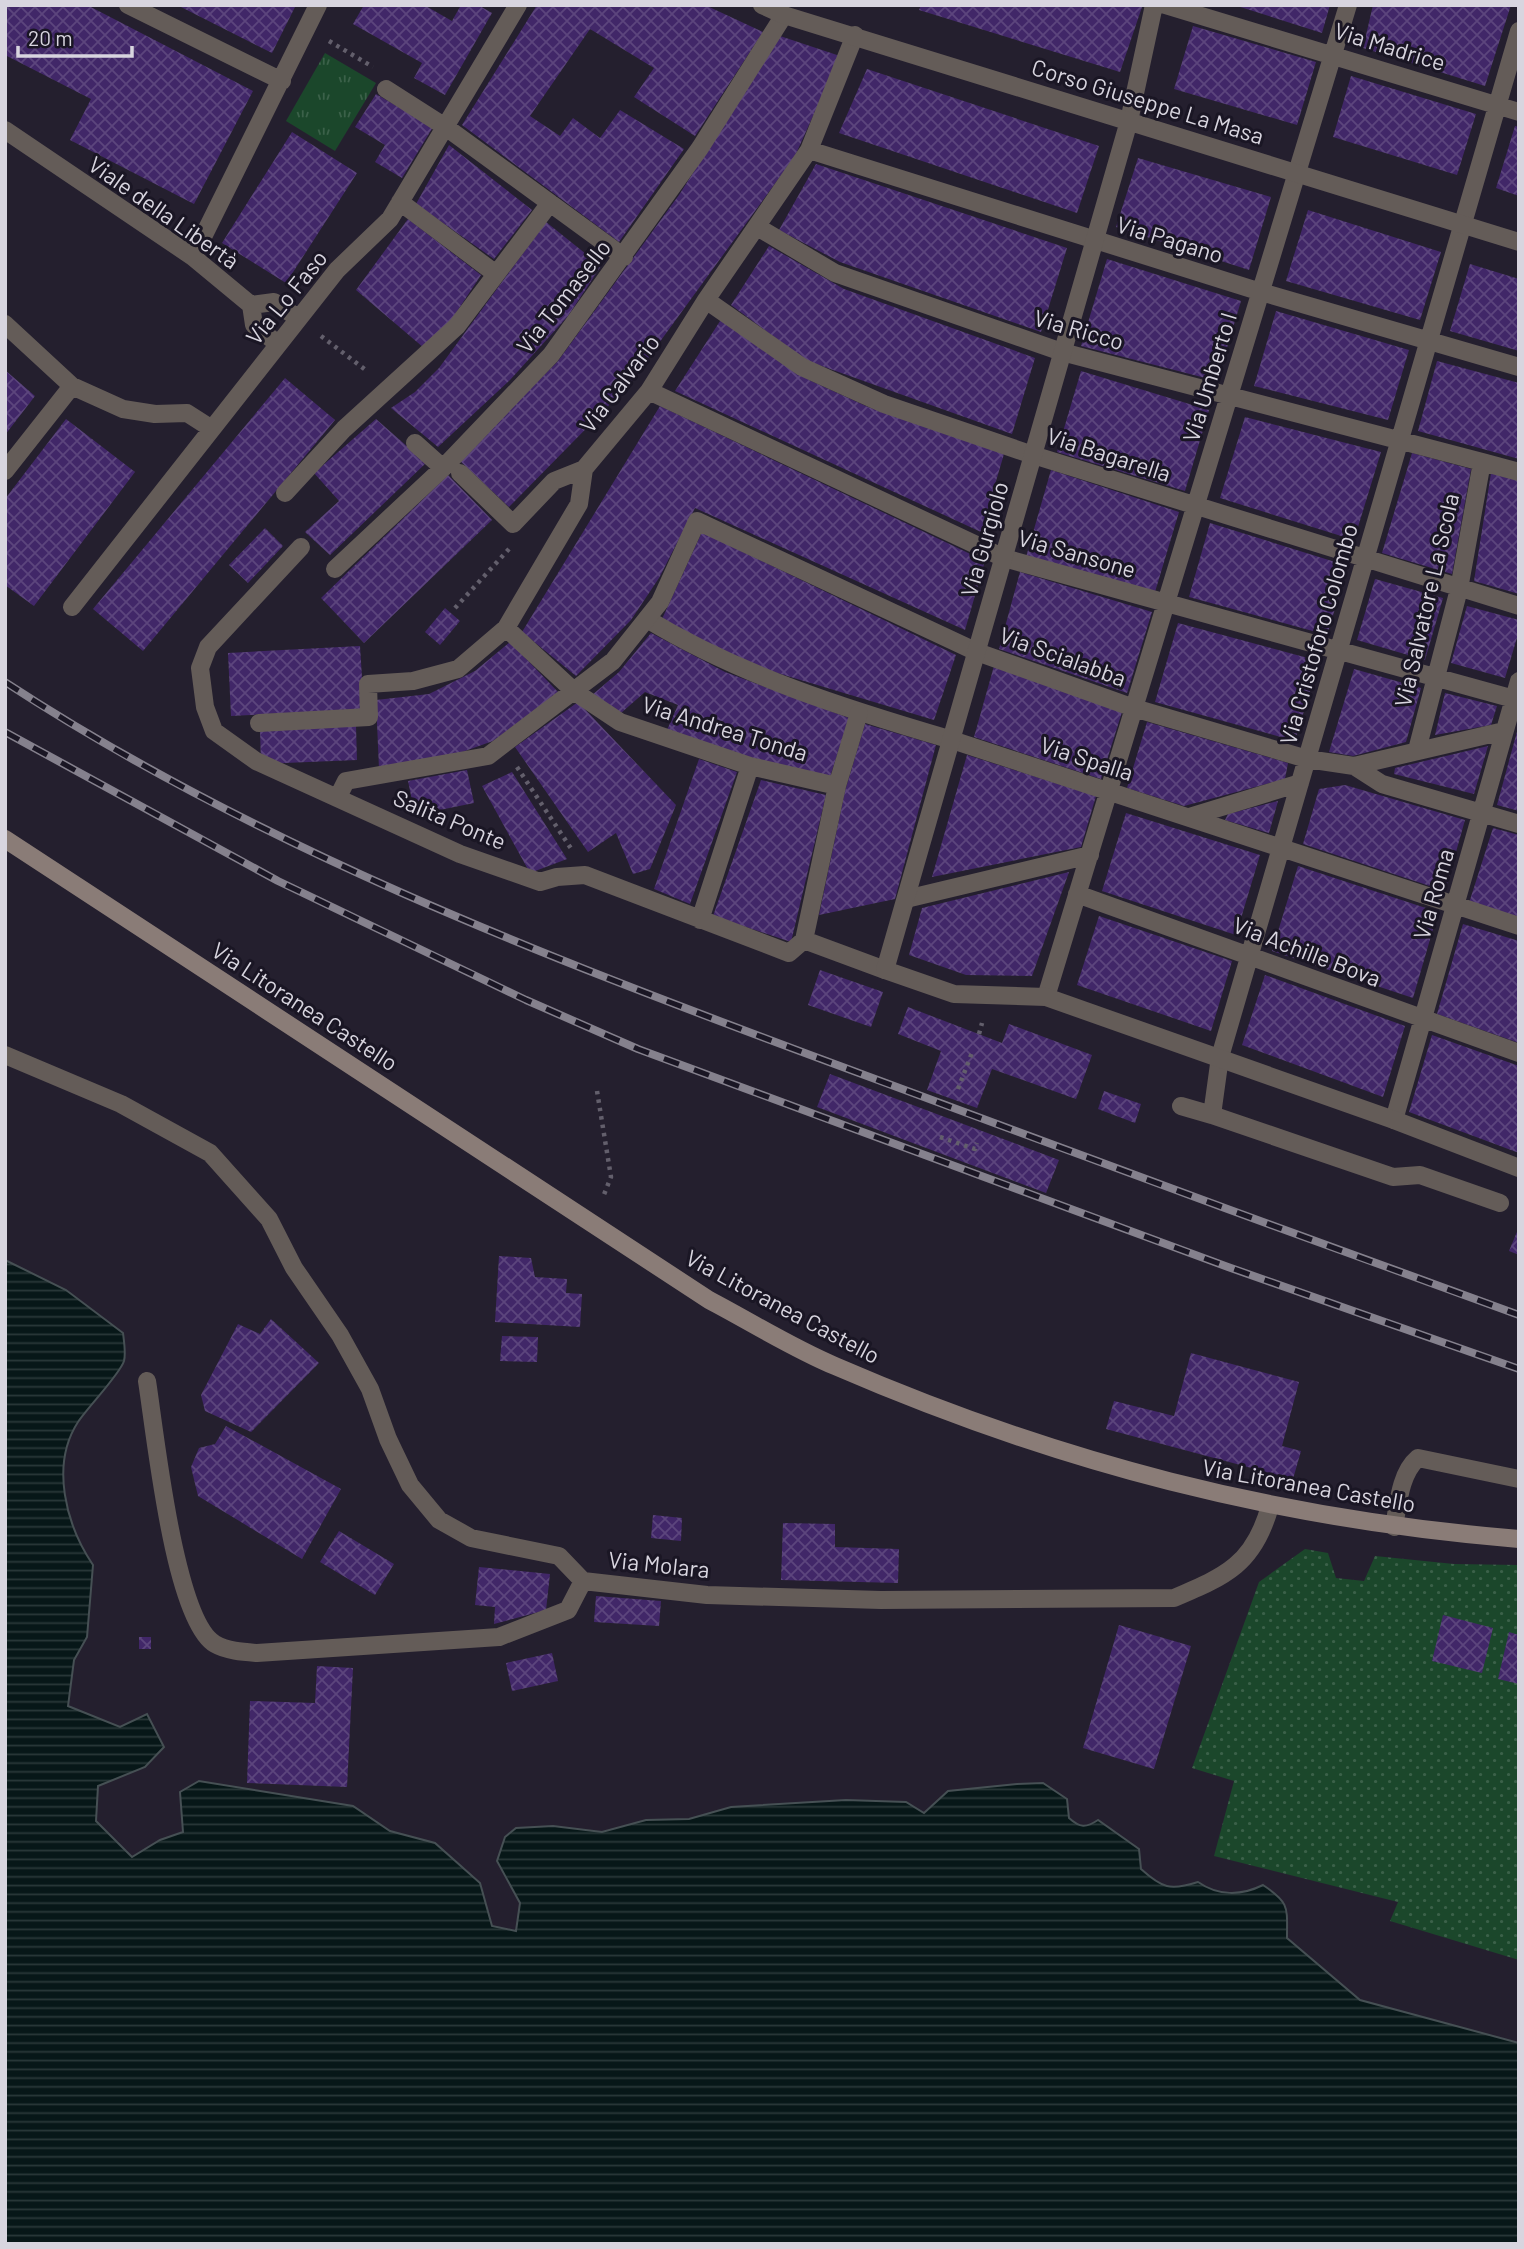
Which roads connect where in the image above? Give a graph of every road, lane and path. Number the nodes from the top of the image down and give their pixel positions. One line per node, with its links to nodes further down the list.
1 (128, 5): 13 (street)
2 (318, 5): 9 (street)
3 (762, 5): 8 (street, Corso Giuseppe La Masa)
4 (1154, 5): 17 (street, Via Gurgiolo)
5 (1165, 5): 12 (street, Via Madrice)
6 (1348, 5): 12 (street, Via Umberto I)
7 (514, 7): 18 (street, Via Lo Faso)
8 (784, 15): 11 (street, Corso Giuseppe La Masa); 29 (street, Via Tomasello)
9 (307, 28): 13 (street); 14 (path)
10 (1519, 31): 15 (street, Via Cristoforo Colombo)
11 (855, 35): 17 (street, Corso Giuseppe La Masa); 20 (street, Via Calvario)
12 (1335, 54): 15 (street, Via Madrice); 21 (street, Via Umberto I)
13 (282, 81): 28 (street)
14 (386, 89): 18 (street)
15 (1497, 105): 16 (street, Via Madrice); 24 (street, Via Cristoforo Colombo)
16 (1519, 112)
17 (1129, 121): 21 (street, Corso Giuseppe La Masa); 26 (street, Via Gurgiolo)
18 (447, 128): 22 (street, Via Lo Faso); 23 (street)
19 (5, 130): 28 (street, Viale della Libertà)
20 (809, 150): 25 (street, Via Calvario); 26 (street, Via Pagano)
21 (1297, 173): 24 (street, Corso Giuseppe La Masa); 31 (street, Via Umberto I)
22 (400, 202): 30 (street); 34 (street, Via Lo Faso)
23 (550, 203): 29 (street); 30 (street)
24 (1462, 224): 27 (street, Corso Giuseppe La Masa); 36 (street, Via Cristoforo Colombo)
25 (759, 228): 32 (street, Via Calvario); 38 (street, Via Ricco)
26 (1095, 241): 31 (street, Via Pagano); 38 (street, Via Gurgiolo)
27 (1519, 242)
28 (193, 257): 33 (street, Viale della Libertà)
29 (624, 257): 49 (street, Via Tomasello)
30 (496, 274): 52 (street)
31 (1261, 292): 36 (street, Via Pagano); 42 (street, Via Umberto I)
32 (706, 300): 41 (street, Via Calvario); 46 (street, Via Bagarella)
33 (251, 306): 34 (street); 37 (street)
34 (298, 318): 37 (street, Via Lo Faso)
35 (5, 324): 40 (street)
36 (1428, 340): 39 (street, Via Pagano); 44 (street, Via Cristoforo Colombo)
37 (278, 344): 43 (street, Via Lo Faso)
38 (1062, 352): 42 (street, Via Ricco); 46 (street, Via Gurgiolo)
39 (1519, 367)
40 (72, 386): 43 (street); 50 (street)
41 (649, 391): 48 (street, Via Calvario); 55 (street, Via Sansone)
42 (1229, 396): 44 (street, Via Ricco); 53 (street, Via Umberto I)
43 (212, 429): 61 (street, Via Lo Faso)
44 (1399, 440): 47 (street); 56 (street, Via Cristoforo Colombo)
45 (415, 443): 49 (street)
46 (1033, 455): 53 (street, Via Bagarella); 55 (street, Via Gurgiolo)
47 (1482, 462): 51 (street); 58 (street, Via Salvatore La Scola)
48 (584, 469): 49 (street); 63 (street, Via Calvario)
49 (452, 470): 57 (street, Via Tomasello)
50 (5, 471)
51 (1519, 472)
52 (285, 493)
53 (1196, 507): 56 (street, Via Bagarella); 59 (street, Via Umberto I)
54 (301, 547): 81 (street, Salita Ponte)
55 (1003, 558): 59 (street, Via Sansone); 65 (street, Via Gurgiolo)
56 (1364, 560): 58 (street, Via Bagarella); 64 (street, Via Cristoforo Colombo)
57 (335, 569)
58 (1459, 589): 60 (street, Via Bagarella); 66 (street, Via Salvatore La Scola)
59 (1166, 605): 64 (street, Via Sansone); 68 (street, Via Umberto I)
60 (1519, 606)
61 (72, 607)
62 (647, 619): 65 (street, Via Scialabba); 67 (street); 70 (street, Via Spalla)
63 (506, 628): 67 (street, Via Andrea Tonda); 71 (street, Via Calvario)
64 (1338, 651): 66 (street, Via Sansone); 75 (street, Via Cristoforo Colombo)
65 (976, 652): 68 (street, Via Scialabba); 72 (street, Via Gurgiolo)
66 (1436, 677): 69 (street, Via Sansone); 74 (street, Via Salvatore La Scola)
67 (575, 692): 73 (street); 76 (street, Via Andrea Tonda)
68 (1134, 708): 75 (street, Via Scialabba); 80 (street, Via Umberto I)
69 (1513, 709): 74 (street); 82 (street, Via Roma)
70 (859, 713): 72 (street, Via Spalla); 79 (street)
71 (259, 723)
72 (951, 740): 80 (street, Via Spalla); 90 (street, Via Gurgiolo)
73 (503, 745): 81 (street); 88 (path)
74 (1417, 750): 77 (street)
75 (1307, 760): 77 (street, Via Scialabba); 78 (street, Via Cristoforo Colombo)
76 (750, 766): 79 (street, Via Andrea Tonda); 92 (street)
77 (1354, 766): 82 (street)
78 (1300, 783): 83 (street); 86 (street, Via Cristoforo Colombo)
79 (837, 786): 94 (street)
80 (1109, 791): 83 (street, Via Spalla); 87 (street, Via Umberto I)
81 (338, 797): 88 (street, Salita Ponte)
82 (1481, 814): 84 (street); 91 (street, Via Roma)
83 (1189, 817): 86 (street, Via Spalla)
84 (1519, 824)
85 (5, 839): 112 (main road, Via Litoranea Castello)
86 (1281, 848): 91 (street, Via Spalla); 95 (street, Via Cristoforo Colombo)
87 (1090, 855): 89 (street, Via Umberto I); 90 (street)
88 (585, 876): 92 (street, Salita Ponte)
89 (1077, 894): 95 (street, Via Achille Bova); 97 (street, Via Umberto I)
90 (906, 899): 96 (street, Via Gurgiolo)
91 (1455, 905): 93 (street, Via Spalla); 98 (street, Via Roma)
92 (700, 920): 94 (street, Salita Ponte)
93 (1519, 926)
94 (804, 940): 96 (street)
95 (1250, 955): 98 (street, Via Achille Bova); 102 (street, Via Cristoforo Colombo)
96 (885, 970): 97 (street)
97 (1046, 997): 102 (street)
98 (1422, 1020): 100 (street, Via Achille Bova); 107 (street, Via Roma)
99 (973, 1050): 103 (path)
100 (1519, 1053)
101 (5, 1055): 118 (street)
102 (1220, 1057): 106 (street, Via Cristoforo Colombo); 107 (street)
103 (958, 1089)
104 (597, 1091): 112 (path)
105 (1181, 1106): 106 (street)
106 (1212, 1115): 111 (street)
107 (1394, 1120): 110 (street)
108 (940, 1136): 109 (path)
109 (977, 1143)
110 (1519, 1168)
111 (1500, 1203)
112 (593, 1224): 115 (main road, Via Litoranea Castello)
113 (148, 1381): 118 (street, Via Molara)
114 (1519, 1479): 116 (street)
115 (1270, 1506): 116 (main road, Via Litoranea Castello); 118 (street, Via Molara)
116 (1394, 1527): 117 (main road, Via Litoranea Castello)
117 (1519, 1539)
118 (583, 1581)

